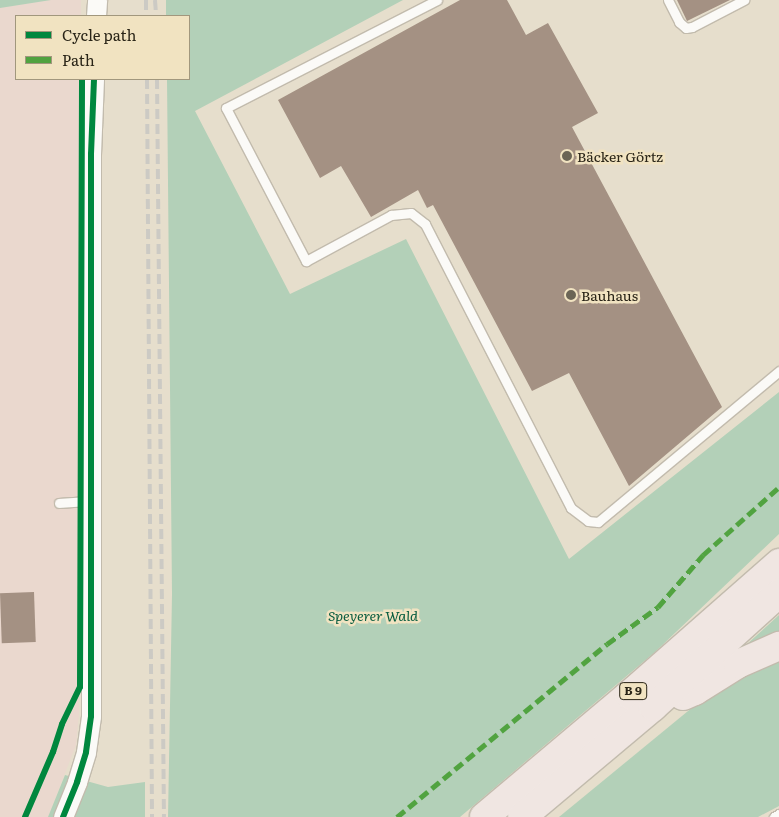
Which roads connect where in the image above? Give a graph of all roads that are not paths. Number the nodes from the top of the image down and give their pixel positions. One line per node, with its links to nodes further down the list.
1 (97, 0): 6 (street)
2 (436, 0): 5 (lane)
3 (668, 0): 4 (lane)
4 (744, 0)
5 (420, 4): 8 (lane)
6 (96, 15)
7 (94, 80): 9 (street)
8 (779, 371)
9 (92, 501): 10 (lane); 16 (street)
10 (59, 503)
11 (779, 562): 17 (highway, B 9)
12 (779, 593): 14 (highway, B 9)
13 (779, 646): 14 (highway)
14 (653, 707): 18 (highway, B 9)
15 (779, 814): 19 (lane)
16 (63, 817)
17 (484, 817)
18 (522, 817)
19 (774, 817)

